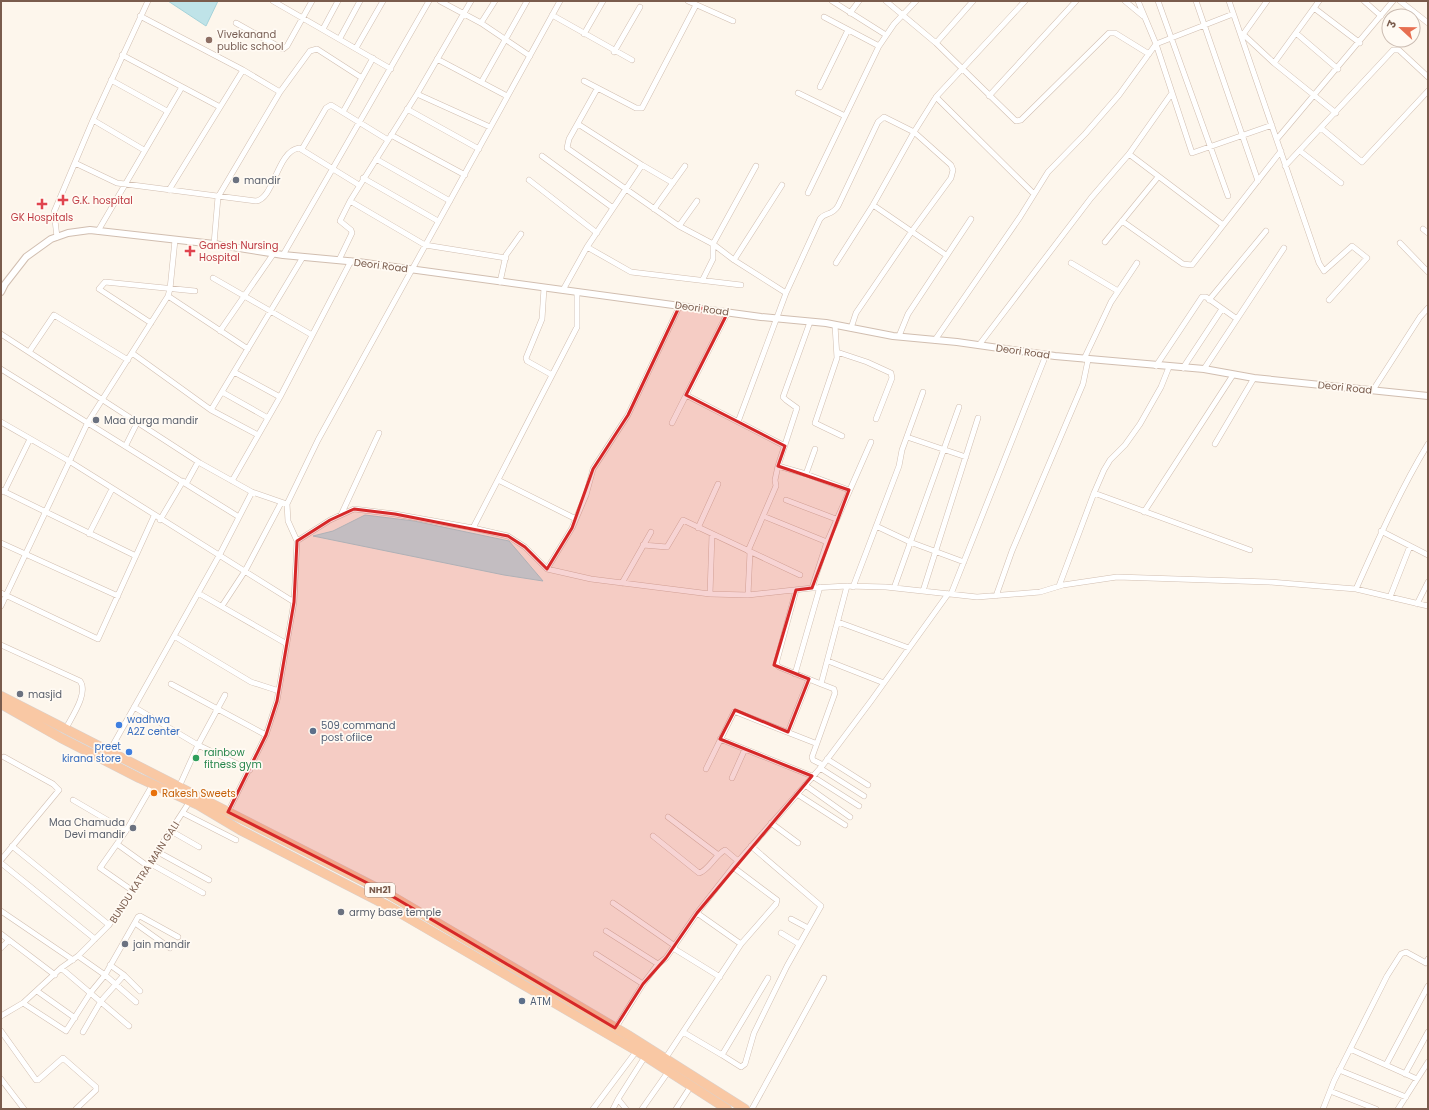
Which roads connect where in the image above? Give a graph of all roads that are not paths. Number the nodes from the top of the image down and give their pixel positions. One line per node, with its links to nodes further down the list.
1 (148, 1): 39 (street)
2 (273, 1): 41 (street)
3 (312, 1): 41 (street)
4 (338, 1): 49 (street)
5 (360, 1): 56 (street)
6 (383, 1): 62 (street)
7 (429, 1): 71 (street)
8 (440, 1): 35 (street)
9 (471, 1): 35 (street)
10 (495, 1): 46 (street)
11 (527, 1): 57 (street)
12 (560, 1): 38 (street)
13 (603, 1): 52 (street)
14 (688, 1): 31 (street)
15 (832, 1): 34 (street)
16 (859, 1): 34 (street)
17 (886, 1): 36 (street)
18 (916, 1): 36 (street)
19 (973, 1): 58 (street)
20 (1025, 1): 72 (street)
21 (1076, 1): 89 (street)
22 (1125, 1): 43 (street)
23 (1138, 1): 43 (street)
24 (1158, 1): 55 (street)
25 (1196, 1): 48 (street)
26 (1229, 1): 37 (street)
27 (1267, 1): 54 (street)
28 (1319, 1): 33 (street)
29 (1364, 1): 40 (street)
30 (1400, 1): 47 (street)
31 (696, 5): 44 (street); 82 (street)
32 (640, 7): 63 (street)
33 (1314, 8): 51 (street); 59 (street)
34 (850, 13): 53 (street)
35 (464, 14): 46 (street); 68 (street)
36 (903, 14): 53 (street); 58 (street)
37 (1233, 14): 48 (street); 54 (street)
38 (552, 15): 52 (street); 66 (street)
39 (140, 16): 65 (street); 74 (street)
40 (1381, 16): 59 (street)
41 (303, 17): 45 (street); 49 (street)
42 (824, 17): 50 (street)
43 (1144, 17): 60 (street)
44 (733, 21)
45 (236, 23)
46 (481, 23): 57 (street)
47 (1428, 23)
48 (1204, 26): 55 (street); 106 (street)
49 (323, 29): 56 (street)
50 (848, 30): 61 (street); 81 (street)
51 (1296, 33): 70 (street); 73 (street)
52 (584, 34): 63 (street)
53 (886, 35): 61 (street)
54 (1242, 35): 70 (street); 101 (street)
55 (1172, 37): 60 (street); 109 (street)
56 (340, 38): 62 (street)
57 (505, 40): 66 (street); 78 (street)
58 (936, 43): 72 (street)
59 (1360, 43): 73 (street)
60 (1156, 44): 64 (street); 86 (street)
61 (879, 46): 97 (street)
62 (356, 48): 67 (street)
63 (614, 52): 69 (street)
64 (1149, 54): 89 (street); 137 (street)
65 (122, 55): 77 (street); 80 (street)
66 (530, 56): 88 (street)
67 (373, 58): 71 (street); 76 (street)
68 (437, 59): 78 (street); 87 (street)
69 (632, 60)
70 (1274, 63): 91 (street)
71 (391, 68): 99 (street)
72 (963, 68): 89 (street); 90 (street)
73 (1338, 68): 91 (street)
74 (243, 70): 84 (street); 92 (street)
75 (1428, 77): 96 (street)
76 (362, 78): 84 (street); 95 (street)
77 (111, 80): 94 (street); 98 (street)
78 (482, 81): 88 (street)
79 (584, 81): 82 (street)
80 (182, 87): 92 (street); 94 (street)
81 (820, 87)
82 (598, 89): 100 (street)
83 (1428, 91): 103 (street)
84 (280, 92): 139 (street)
85 (798, 93): 97 (street)
86 (1172, 93): 109 (street); 115 (street)
87 (417, 94): 93 (street); 102 (street)
88 (507, 96): 102 (street)
89 (989, 96)
90 (936, 97): 104 (street); 137 (street)
91 (1315, 97): 96 (street); 107 (street)
92 (220, 107): 135 (street)
93 (407, 109): 105 (street); 111 (street)
94 (167, 111): 112 (street)
95 (343, 112): 99 (street); 110 (street)
96 (1336, 114): 103 (street)
97 (845, 116): 136 (street)
98 (93, 120): 112 (street); 118 (street)
99 (359, 122): 108 (street); 123 (street)
100 (578, 124): 119 (street); 134 (street)
101 (1272, 125): 106 (street); 107 (street)
102 (490, 127): 111 (street)
103 (1321, 128): 114 (street)
104 (914, 132): 143 (street); 153 (street); 191 (street)
105 (391, 135): 108 (street); 124 (street)
106 (1242, 135): 109 (street); 128 (street)
107 (1278, 139): 113 (street)
108 (388, 140): 117 (street)
109 (1210, 147): 138 (street)
110 (302, 149): 123 (street); 139 (street)
111 (479, 149): 124 (street)
112 (144, 150): 131 (street)
113 (1281, 151): 122 (street); 128 (street)
114 (1300, 151): 122 (street); 130 (street)
115 (1129, 154): 125 (street); 212 (street)
116 (542, 156): 144 (street)
117 (376, 159): 126 (street); 141 (street)
118 (75, 163): 131 (street); 158 (street)
119 (642, 165): 129 (street); 134 (street)
120 (685, 166): 129 (street)
121 (756, 166): 164 (street)
122 (1285, 166): 195 (street)
123 (332, 168): 132 (street); 168 (street)
124 (465, 175): 141 (street)
125 (1158, 177): 148 (street); 149 (street)
126 (363, 178): 132 (street); 147 (street)
127 (529, 180): 155 (street)
128 (1258, 181): 149 (street)
129 (673, 183): 145 (street)
130 (1341, 183)
131 (124, 185): 135 (street); 152 (street)
132 (358, 185): 140 (street)
133 (782, 185): 173 (street)
134 (625, 189): 144 (street); 145 (street)
135 (169, 190): 139 (street)
136 (808, 193)
137 (1034, 194): 211 (street)
138 (1228, 196)
139 (218, 197): 162 (street)
140 (350, 201): 163 (street); 172 (street)
141 (450, 201): 147 (street)
142 (697, 201): 150 (street)
143 (873, 205): 153 (street); 176 (street)
144 (613, 208): 155 (street)
145 (654, 209): 150 (street)
146 (971, 219): 169 (street)
147 (438, 221): 163 (street)
148 (1122, 221): 149 (street); 160 (street)
149 (1223, 225)
150 (679, 226): 164 (street)
151 (1423, 229): 156 (street)
152 (98, 231): 158 (street, Deori Road); 159 (street, Deori Road)
153 (912, 231): 169 (street); 206 (street)
154 (1266, 231): 194 (street)
155 (597, 233): 165 (street)
156 (1428, 233)
157 (520, 234): 171 (street)
158 (57, 237): 189 (street, Deori Road)
159 (175, 240): 162 (street, Deori Road); 184 (street)
160 (1105, 242)
161 (1400, 243): 179 (street)
162 (214, 244): 167 (street, Deori Road)
163 (425, 244): 171 (street); 178 (street)
164 (714, 244): 173 (street); 181 (street)
165 (588, 247): 181 (street); 186 (street)
166 (1284, 248): 202 (street)
167 (274, 253): 168 (street, Deori Road); 193 (street)
168 (283, 255): 170 (street, Deori Road)
169 (946, 255): 210 (street)
170 (303, 257): 172 (street, Deori Road); 199 (street)
171 (506, 258): 182 (street)
172 (339, 260): 174 (street, Deori Road)
173 (734, 260): 191 (street)
174 (351, 261): 178 (street, Deori Road); 209 (street)
175 (1136, 262): 188 (street)
176 (836, 263)
177 (1071, 263): 188 (street)
178 (412, 269): 182 (street, Deori Road); 273 (street)
179 (1428, 272)
180 (213, 278): 193 (street)
181 (703, 280): 183 (street)
182 (500, 282): 185 (street, Deori Road)
183 (741, 285)
184 (170, 288): 187 (street); 192 (street); 204 (street)
185 (544, 288): 186 (street, Deori Road); 227 (street)
186 (563, 290): 190 (street, Deori Road)
187 (195, 291)
188 (1118, 291): 218 (street)
189 (1, 292)
190 (576, 292): 196 (street, Deori Road); 227 (street)
191 (786, 293): 201 (street)
192 (168, 296): 204 (street); 207 (street)
193 (244, 296): 199 (street); 207 (street)
194 (1209, 300): 198 (street); 220 (street)
195 (1329, 300)
196 (680, 305): 200 (street, Deori Road); 280 (street)
197 (1428, 308): 229 (street)
198 (1222, 309): 202 (street); 222 (street)
199 (271, 311): 209 (street); 213 (street)
200 (728, 312): 201 (street, Deori Road); 232 (street)
201 (777, 318): 203 (street, Deori Road); 243 (street)
202 (1237, 319): 224 (street)
203 (810, 322): 205 (street, Deori Road); 255 (street)
204 (151, 323): 216 (street)
205 (835, 325): 206 (street, Deori Road); 215 (street)
206 (851, 328): 210 (street, Deori Road)
207 (220, 331): 213 (street)
208 (1, 334): 214 (street)
209 (312, 335): 234 (street)
210 (899, 336): 211 (street, Deori Road)
211 (935, 340): 212 (street, Deori Road)
212 (979, 345): 217 (street, Deori Road)
213 (248, 349): 225 (street)
214 (29, 352): 219 (street); 235 (street)
215 (837, 352): 240 (street); 248 (street)
216 (132, 353): 219 (street); 237 (street)
217 (1046, 355): 218 (street, Deori Road); 303 (street)
218 (1086, 359): 220 (street, Deori Road); 323 (street)
219 (128, 360): 235 (street)
220 (1156, 366): 221 (street, Deori Road)
221 (1169, 367): 222 (street, Deori Road); 271 (street)
222 (1182, 368): 224 (street, Deori Road)
223 (1, 369): 242 (street)
224 (1204, 369): 226 (street, Deori Road)
225 (234, 372): 230 (street); 234 (street)
226 (1233, 374): 228 (street, Deori Road); 275 (street)
227 (552, 375): 263 (street)
228 (1254, 378): 229 (street, Deori Road); 252 (street)
229 (1373, 390): 233 (street, Deori Road)
230 (222, 392): 237 (street); 238 (street)
231 (923, 392): 249 (street)
232 (686, 395): 243 (street); 245 (street)
233 (1428, 396)
234 (280, 397): 238 (street)
235 (101, 399): 242 (street); 244 (street)
236 (959, 407): 257 (street)
237 (211, 410): 247 (street)
238 (268, 418): 247 (street)
239 (978, 418): 258 (street)
240 (876, 419)
241 (1, 422): 250 (street)
242 (88, 422): 254 (street); 259 (street)
243 (738, 422): 255 (street)
244 (137, 423): 254 (street); 260 (street)
245 (672, 423)
246 (379, 433): 276 (street)
247 (258, 435): 264 (street)
248 (842, 436)
249 (907, 437): 257 (street); 283 (street)
250 (30, 439): 259 (street); 269 (street)
251 (871, 442): 268 (street)
252 (1214, 444)
253 (1428, 444): 286 (street)
254 (126, 445): 265 (street)
255 (785, 446): 261 (street)
256 (815, 449): 262 (street)
257 (944, 450): 258 (street); 292 (street)
258 (966, 457): 298 (street)
259 (69, 461): 267 (street); 274 (street)
260 (198, 462): 264 (street); 265 (street)
261 (778, 466): 262 (street); 278 (street)
262 (806, 474): 268 (street)
263 (498, 480): 280 (street); 284 (street)
264 (232, 481): 270 (street)
265 (185, 482): 279 (street); 282 (street)
266 (718, 484): 285 (street)
267 (112, 489): 277 (street); 288 (street)
268 (849, 490): 281 (street)
269 (2, 491): 274 (street)
270 (252, 492): 273 (street); 279 (street)
271 (1094, 493): 275 (street); 310 (street)
272 (786, 500): 281 (street)
273 (284, 503): 290 (street); 305 (street)
274 (45, 512): 288 (street); 299 (street)
275 (1144, 512): 296 (street)
276 (341, 515): 284 (street); 290 (street)
277 (154, 516): 282 (street); 302 (street)
278 (763, 516): 291 (street); 297 (street)
279 (239, 517): 300 (street)
280 (576, 519): 304 (street)
281 (836, 519): 291 (street)
282 (160, 520): 300 (street)
283 (876, 526): 292 (street); 309 (street)
284 (473, 528): 304 (street)
285 (698, 528): 289 (street); 294 (street)
286 (1381, 531): 295 (street); 314 (street)
287 (651, 532): 294 (street)
288 (89, 534): 302 (street)
289 (712, 534): 297 (street); 319 (street)
290 (297, 541): 325 (street)
291 (827, 542): 312 (street)
292 (910, 542): 298 (street); 313 (street)
293 (1, 543): 299 (street)
294 (643, 546): 308 (street)
295 (1410, 546): 301 (street); 324 (street)
296 (1250, 550)
297 (749, 552): 306 (street); 321 (street)
298 (935, 552): 303 (street); 316 (street)
299 (26, 553): 318 (street); 322 (street)
300 (220, 554): 305 (street); 317 (street)
301 (1428, 555)
302 (136, 556): 322 (street)
303 (964, 562): 320 (street)
304 (547, 569): 308 (street)
305 (245, 570): 325 (street); 328 (street)
306 (800, 575)
307 (1428, 582): 326 (street)
308 (622, 583): 319 (street)
309 (850, 586): 311 (street); 313 (street); 330 (street)
310 (1059, 586): 314 (street); 323 (street)
311 (820, 587): 312 (street); 336 (street)
312 (812, 588): 315 (street)
313 (894, 588): 316 (street)
314 (1356, 589): 324 (street)
315 (796, 590): 321 (street); 336 (street)
316 (923, 591): 320 (street)
317 (198, 593): 328 (street); 331 (street)
318 (4, 594): 322 (street); 327 (street)
319 (710, 594): 321 (street)
320 (950, 594): 323 (street); 334 (street)
321 (748, 595)
322 (118, 596)
323 (996, 596)
324 (1390, 597): 326 (street)
325 (294, 602): 332 (street)
326 (1417, 604): 329 (street)
327 (1, 606)
328 (222, 606): 332 (street)
329 (1428, 606)
330 (838, 622): 334 (street); 335 (street)
331 (174, 636): 341 (street); 345 (street)
332 (287, 644): 341 (street)
333 (1, 645): 347 (street)
334 (909, 648): 338 (street)
335 (828, 660): 338 (street); 340 (street)
336 (795, 674): 337 (street)
337 (809, 679): 340 (street); 348 (street)
338 (884, 683): 356 (street)
339 (171, 684): 346 (street)
340 (821, 684): 351 (street)
341 (279, 691): 349 (street)
342 (225, 695): 346 (street)
343 (1, 696): 347 (highway, NH21)
344 (1, 704): 362 (highway, NH21)
345 (134, 707): 352 (street); 354 (street)
346 (217, 709): 349 (street); 352 (street)
347 (65, 730): 354 (highway, NH21)
348 (788, 732): 350 (street); 351 (street)
349 (266, 735): 359 (street)
350 (720, 739): 353 (street); 358 (street)
351 (816, 743): 357 (street)
352 (198, 744): 359 (street); 365 (street)
353 (745, 749): 360 (street); 361 (street)
354 (109, 752): 365 (highway, NH21)
355 (4, 757): 383 (street)
356 (827, 759): 357 (street); 364 (street)
357 (821, 766): 360 (street); 367 (street)
358 (706, 769)
359 (250, 770): 372 (street)
360 (812, 776): 363 (street); 370 (street)
361 (732, 778)
362 (153, 784): 369 (highway, NH21); 377 (street)
363 (804, 785): 366 (street); 374 (street)
364 (868, 785)
365 (179, 787): 372 (highway, NH21)
366 (797, 794): 375 (street); 376 (street)
367 (864, 796)
368 (73, 800): 377 (street)
369 (190, 801): 371 (street, BUNDU KATRA MAIN GALI); 372 (highway, NH21)
370 (859, 806)
371 (183, 813): 378 (street, BUNDU KATRA MAIN GALI); 380 (street)
372 (226, 816): 441 (highway, NH21)
373 (668, 817): 387 (street)
374 (850, 817)
375 (771, 823): 382 (street); 384 (street)
376 (845, 825)
377 (126, 831): 381 (street)
378 (171, 831): 385 (street); 386 (street, BUNDU KATRA MAIN GALI)
379 (653, 836): 387 (street)
380 (236, 840)
381 (117, 844): 391 (street); 394 (street)
382 (798, 844)
383 (12, 846): 388 (street); 401 (street)
384 (751, 846): 389 (street); 402 (street)
385 (199, 847)
386 (158, 852): 391 (street, BUNDU KATRA MAIN GALI); 393 (street)
387 (717, 854): 389 (street)
388 (1, 860)
389 (738, 862): 392 (street)
390 (1, 863): 407 (street)
391 (150, 865): 394 (street, BUNDU KATRA MAIN GALI); 395 (street)
392 (732, 867): 398 (street); 409 (street)
393 (209, 880)
394 (133, 891): 401 (street, BUNDU KATRA MAIN GALI)
395 (203, 894)
396 (614, 903): 411 (street)
397 (1, 911): 416 (street)
398 (697, 913): 409 (street); 411 (street)
399 (791, 919): 402 (street)
400 (135, 923): 406 (street); 413 (street); 419 (street)
401 (109, 925): 407 (street, BUNDU KATRA MAIN GALI)
402 (808, 928): 410 (street)
403 (606, 931): 418 (street)
404 (781, 933): 410 (street)
405 (1, 934): 408 (street)
406 (178, 937)
407 (95, 939): 415 (street, BUNDU KATRA MAIN GALI)
408 (10, 940): 412 (street); 421 (street)
409 (741, 944): 424 (street)
410 (799, 944): 446 (street)
411 (674, 947): 418 (street); 424 (street)
412 (1, 948)
413 (170, 948)
414 (596, 954): 428 (street)
415 (78, 956): 416 (street, BUNDU KATRA MAIN GALI); 422 (street)
416 (73, 960): 420 (street, BUNDU KATRA MAIN GALI)
417 (1427, 962): 444 (street)
418 (658, 964): 428 (street)
419 (110, 965): 422 (street); 423 (street)
420 (61, 968): 421 (street, BUNDU KATRA MAIN GALI); 432 (street)
421 (54, 975): 430 (street, BUNDU KATRA MAIN GALI)
422 (105, 975): 427 (street); 432 (street)
423 (124, 975): 427 (street); 431 (street)
424 (720, 977): 442 (street)
425 (768, 978): 446 (street)
426 (824, 978): 469 (street)
427 (114, 984): 433 (street); 434 (street)
428 (643, 984): 441 (street)
429 (1428, 986): 449 (street)
430 (37, 991): 435 (street, BUNDU KATRA MAIN GALI); 437 (street)
431 (140, 991)
432 (90, 992): 433 (street); 437 (street)
433 (101, 1001): 438 (street); 440 (street)
434 (136, 1002)
435 (23, 1003): 436 (street, BUNDU KATRA MAIN GALI); 437 (street)
436 (1, 1016)
437 (75, 1018)
438 (129, 1026)
439 (1, 1031): 461 (street)
440 (83, 1032)
441 (613, 1032): 445 (highway, NH21)
442 (683, 1032): 446 (street); 447 (street)
443 (1428, 1032): 452 (street)
444 (1350, 1049): 449 (street); 451 (street)
445 (643, 1050): 447 (highway, NH21); 450 (highway, NH21); 458 (street); 462 (street)
446 (722, 1055)
447 (665, 1058): 450 (street); 468 (highway, NH21)
448 (1428, 1062): 454 (street)
449 (1386, 1065): 452 (street)
450 (664, 1069): 455 (highway, NH21); 465 (street)
451 (1339, 1070): 456 (street); 457 (street)
452 (1405, 1074): 454 (street)
453 (1, 1079): 460 (street)
454 (1417, 1080): 457 (street)
455 (691, 1086): 459 (highway, NH21); 466 (street)
456 (1330, 1091): 470 (street); 471 (street)
457 (1406, 1097): 472 (street)
458 (618, 1099): 463 (street); 464 (street)
459 (714, 1106): 467 (highway, NH21)
460 (24, 1109)
461 (76, 1109)
462 (593, 1109)
463 (613, 1109)
464 (626, 1109)
465 (642, 1109)
466 (676, 1109)
467 (727, 1109)
468 (745, 1109)
469 (752, 1109)
470 (1323, 1109)
471 (1376, 1109)
472 (1398, 1109)

